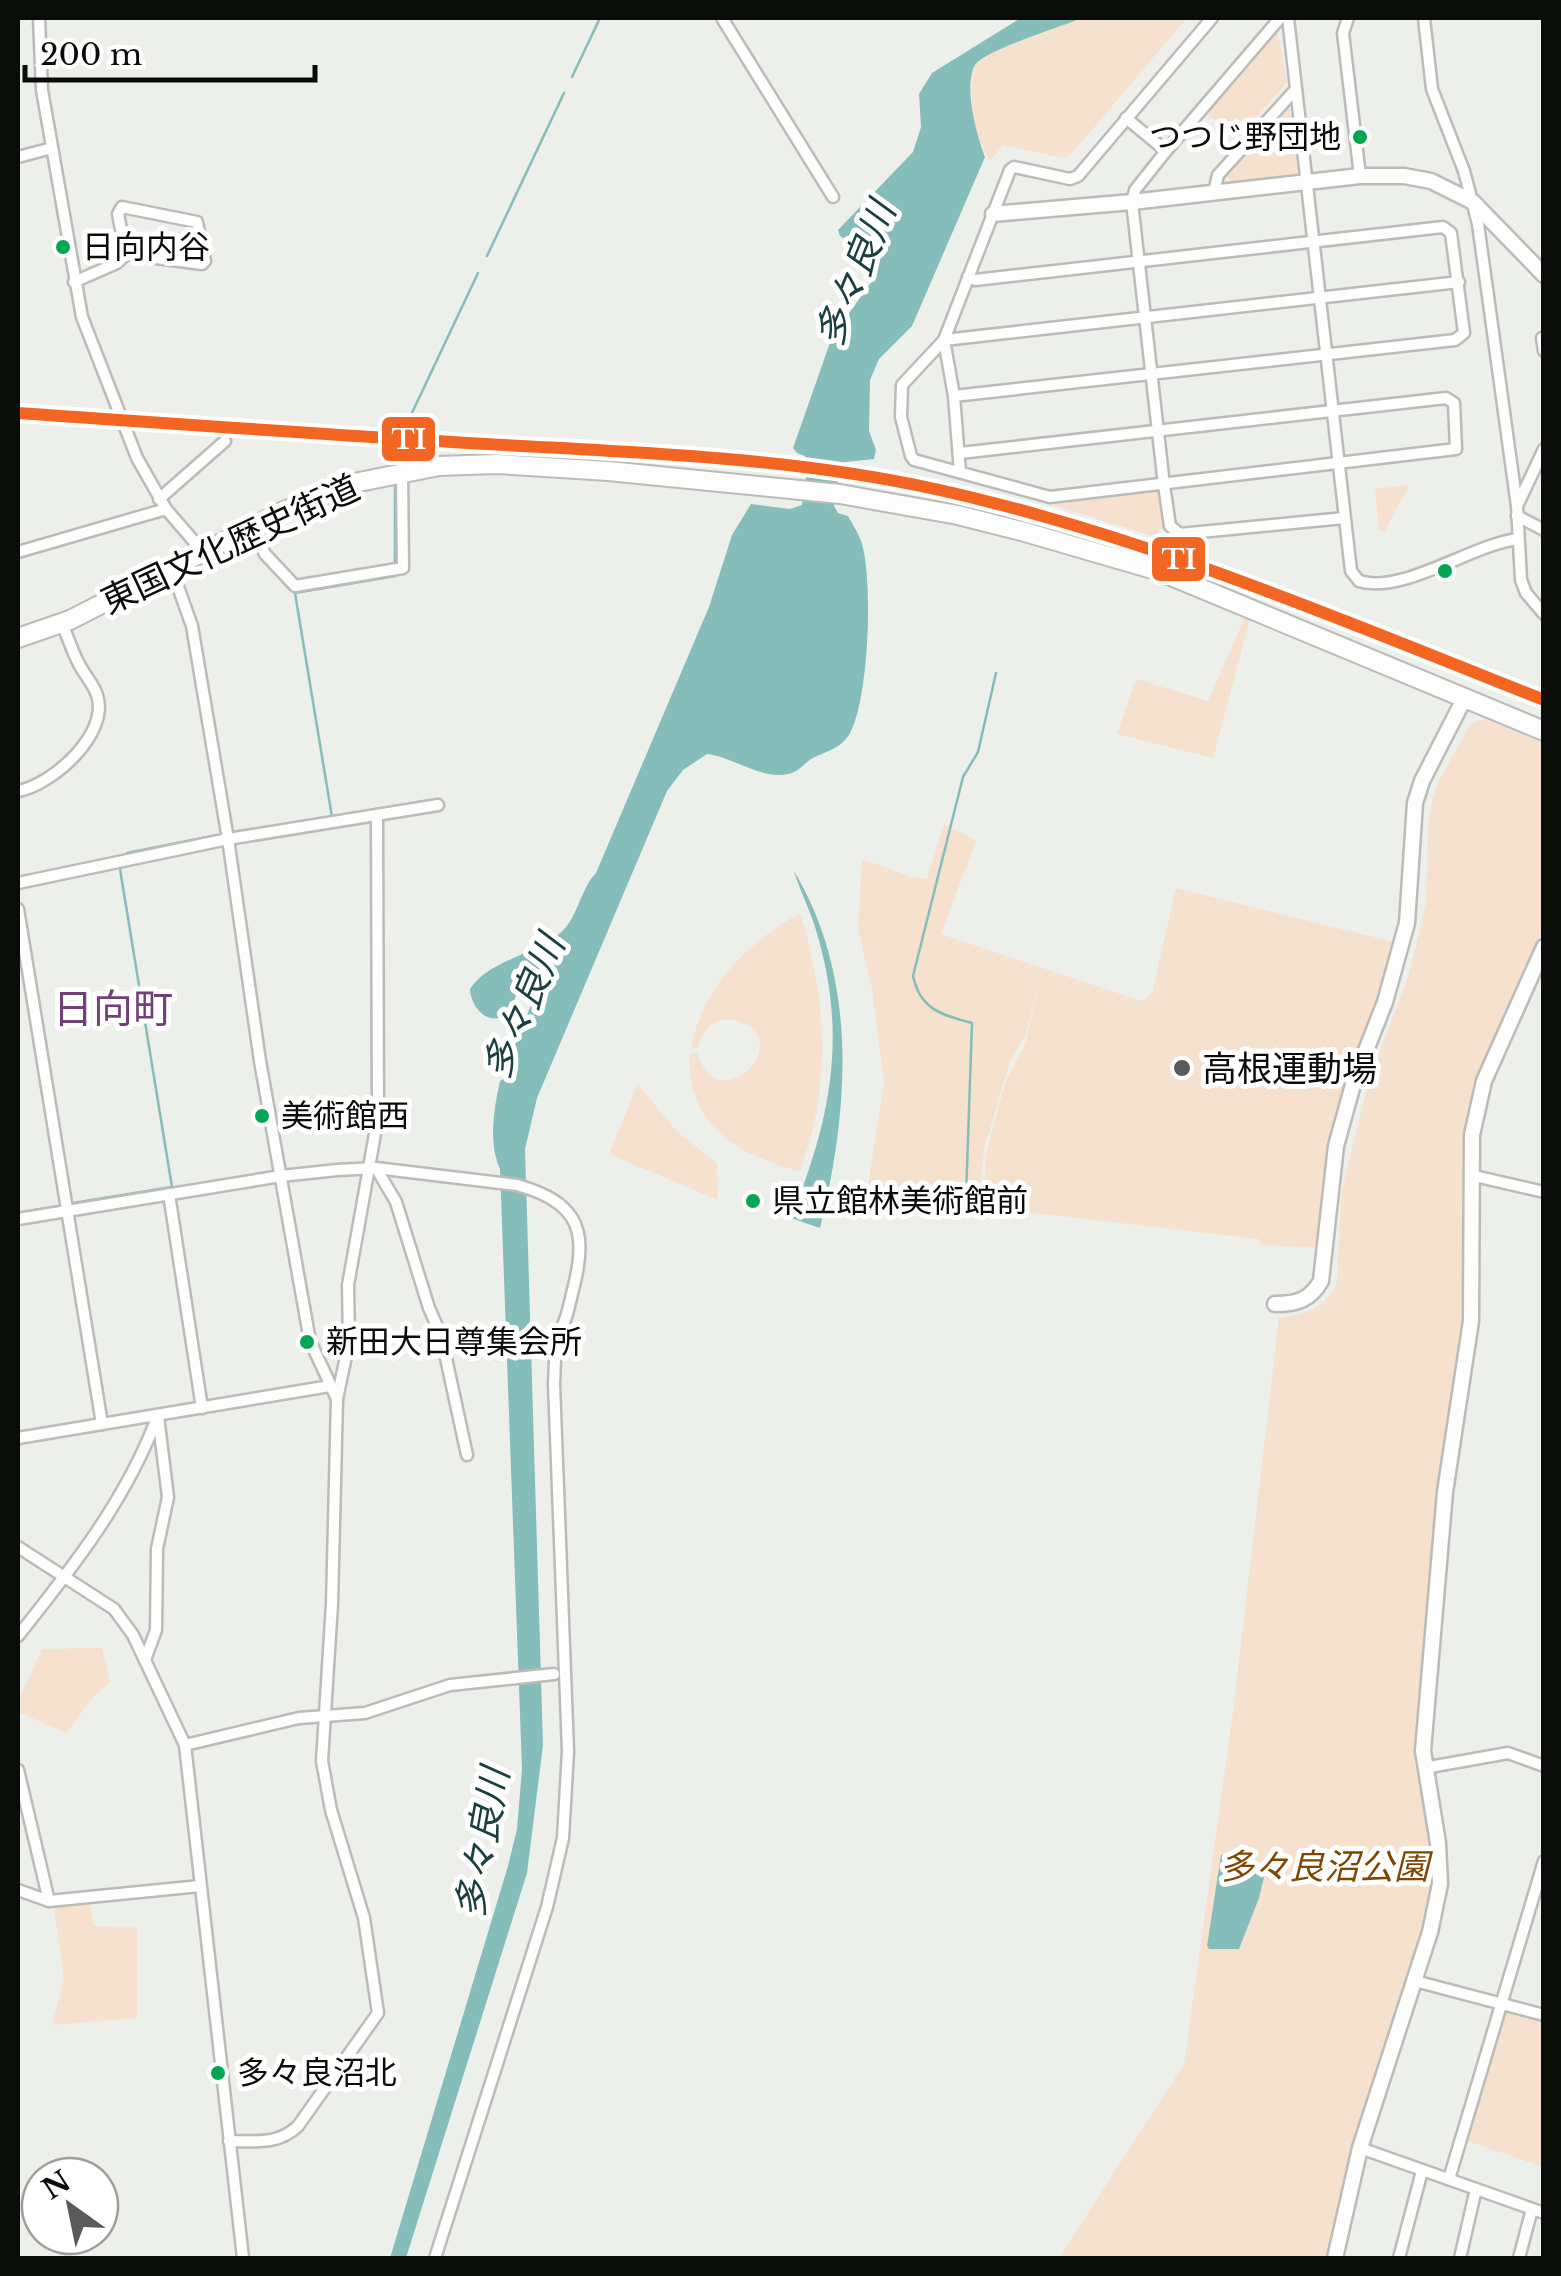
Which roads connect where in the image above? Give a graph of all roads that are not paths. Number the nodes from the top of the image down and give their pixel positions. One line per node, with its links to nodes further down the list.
1 (39, 18): 10 (street)
2 (722, 18): 16 (street)
3 (1212, 18): 9 (street)
4 (1280, 18): 11 (street)
5 (1288, 18): 8 (street)
6 (1348, 18): 13 (street)
7 (1424, 18): 18 (street)
8 (1296, 89): 14 (street); 15 (street)
9 (1126, 118): 11 (street); 19 (street)
10 (52, 148): 12 (street); 25 (street)
11 (1166, 151): 17 (street)
12 (18, 157)
13 (1360, 176): 14 (street); 18 (street)
14 (1307, 182): 15 (street); 20 (street)
15 (1214, 192): 17 (street)
16 (833, 197)
17 (1132, 202): 19 (street); 22 (street)
18 (1473, 202): 23 (street); 46 (street)
19 (993, 214): 24 (street)
20 (1314, 241): 22 (street); 26 (street); 27 (street)
21 (126, 254): 21 (street); 25 (street)
22 (1139, 261): 24 (street); 28 (street)
23 (1544, 275)
24 (968, 277): 30 (street)
25 (74, 282): 45 (street)
26 (1459, 282): 27 (street); 32 (street)
27 (1319, 299): 28 (street); 32 (street)
28 (1145, 318): 30 (street); 33 (street)
29 (1542, 338): 31 (street)
30 (944, 340): 34 (street); 43 (street)
31 (1544, 352)
32 (1327, 354): 33 (street); 35 (street)
33 (1151, 375): 34 (street); 36 (street)
34 (954, 396): 39 (street)
35 (1333, 410): 36 (street); 40 (street); 40 (street)
36 (1157, 431): 39 (street); 44 (street)
37 (225, 441): 45 (street)
38 (1544, 449): 41 (street)
39 (960, 453): 43 (street)
40 (1338, 463): 44 (street); 47 (street)
41 (1540, 466): 46 (street)
42 (402, 471): 48 (highway, 東国文化歴史街道); 48 (street); 57 (highway, 東国文化歴史街道)
43 (960, 472): 44 (street)
44 (1164, 485): 47 (street)
45 (163, 504): 51 (street); 52 (street)
46 (1517, 511): 49 (street); 50 (street)
47 (1344, 518): 50 (street)
48 (252, 527): 52 (highway, 東国文化歴史街道)
49 (1544, 530)
50 (1518, 539): 54 (street)
51 (18, 552)
52 (204, 552): 53 (highway, 東国文化歴史街道)
53 (172, 570): 55 (highway, 東国文化歴史街道); 62 (street)
54 (1544, 614)
55 (62, 623): 56 (highway, 東国文化歴史街道); 59 (street)
56 (18, 638)
57 (1465, 697): 58 (highway, 東国文化歴史街道); 73 (street)
58 (1544, 731)
59 (18, 791)
60 (438, 805): 61 (street)
61 (377, 815): 62 (street); 66 (street)
62 (228, 839): 63 (street); 68 (street)
63 (18, 883)
64 (18, 908): 71 (street)
65 (1544, 948): 67 (street)
66 (372, 1168): 68 (street); 75 (street); 80 (street); 105 (street)
67 (1470, 1175): 69 (street); 89 (street)
68 (281, 1176): 70 (street); 74 (street)
69 (1544, 1192)
70 (169, 1194): 71 (street); 76 (street)
71 (66, 1211): 72 (street); 78 (street)
72 (18, 1218)
73 (1275, 1304)
74 (330, 1386): 75 (street); 76 (street)
75 (337, 1399): 86 (street)
76 (202, 1408): 77 (street)
77 (158, 1415): 78 (street); 82 (street); 84 (street)
78 (102, 1424): 79 (street)
79 (18, 1438)
80 (467, 1455)
81 (18, 1547): 82 (street)
82 (66, 1576): 83 (street); 84 (street)
83 (18, 1636)
84 (145, 1660): 87 (street)
85 (554, 1674): 86 (street)
86 (325, 1717): 87 (street); 98 (street)
87 (185, 1745): 92 (street)
88 (1544, 1766): 89 (street)
89 (1424, 1768): 95 (street)
90 (18, 1770): 94 (street)
91 (1544, 1861): 96 (street)
92 (200, 1886): 94 (street); 98 (street)
93 (18, 1890): 94 (street)
94 (49, 1901)
95 (1414, 1982): 96 (street); 99 (street)
96 (1499, 2001): 97 (street); 101 (street)
97 (1544, 2015)
98 (229, 2141): 104 (street)
99 (1360, 2148): 100 (street); 106 (street)
100 (1422, 2171): 101 (street); 107 (street)
101 (1449, 2180): 102 (street)
102 (1476, 2189): 103 (street); 108 (street)
103 (1538, 2211): 109 (street)
104 (243, 2258)
105 (435, 2258)
106 (1335, 2258)
107 (1399, 2258)
108 (1460, 2258)
109 (1519, 2258)

